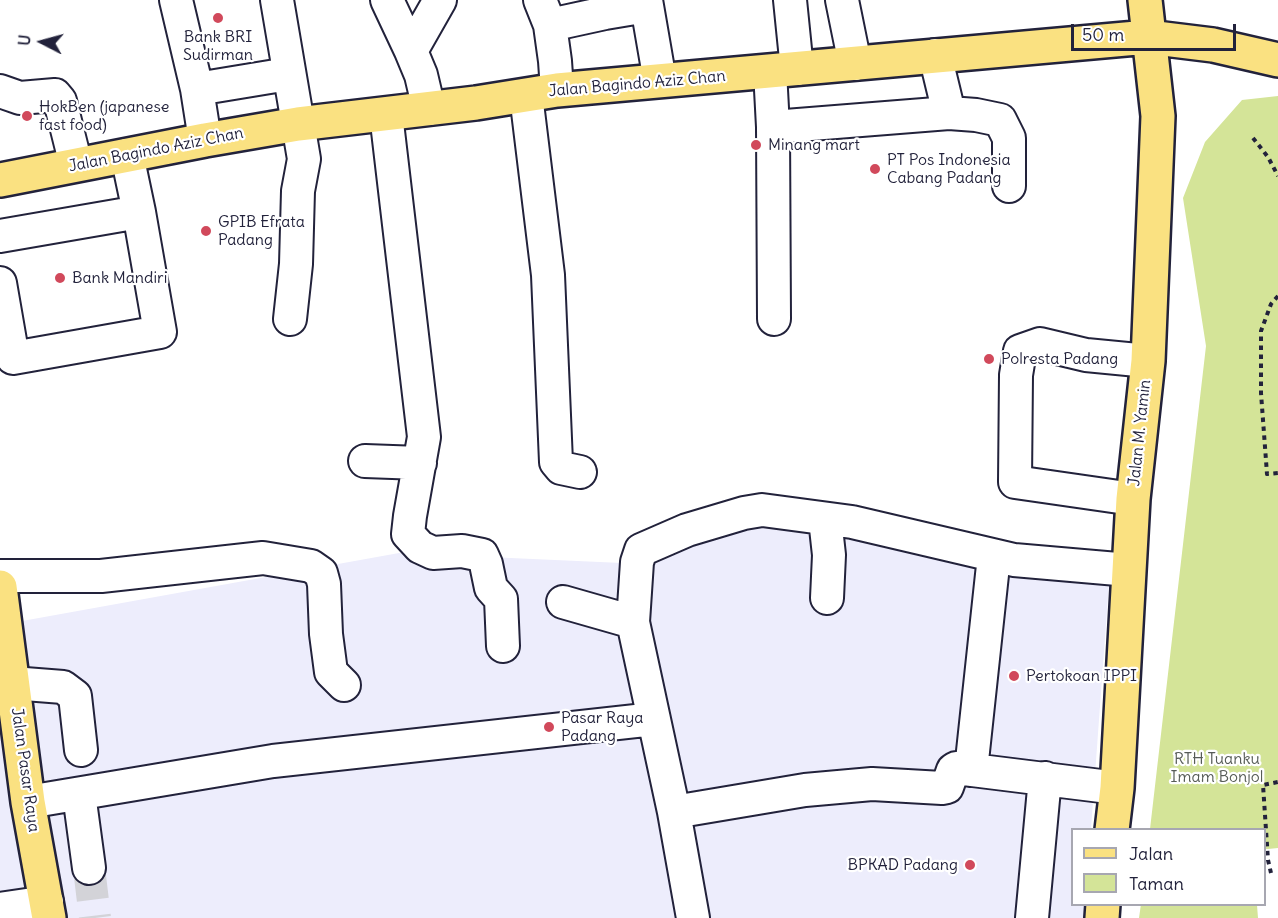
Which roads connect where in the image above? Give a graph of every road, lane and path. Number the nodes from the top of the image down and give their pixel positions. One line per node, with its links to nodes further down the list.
1 (176, 0): 18 (street)
2 (277, 0): 16 (street)
3 (387, 0): 11 (street)
4 (440, 0): 11 (street)
5 (790, 0): 15 (street)
6 (842, 0): 14 (street)
7 (1145, 0): 10 (main road, Jalan M. Yamin)
8 (646, 3): 9 (street); 17 (street)
9 (545, 13): 20 (street)
10 (1148, 37): 12 (main road, Jalan Bagindo Aziz Chan); 13 (main road, Jalan Bagindo Aziz Chan); 39 (main road, Jalan M. Yamin)
11 (411, 51): 21 (street)
12 (935, 55): 14 (main road, Jalan Bagindo Aziz Chan); 22 (street)
13 (1278, 60)
14 (855, 64): 15 (main road, Jalan Bagindo Aziz Chan)
15 (783, 70): 17 (main road, Jalan Bagindo Aziz Chan); 25 (street)
16 (288, 74): 18 (street); 24 (street)
17 (660, 81): 20 (main road, Jalan Bagindo Aziz Chan)
18 (197, 88): 27 (street)
19 (0, 91): 29 (street)
20 (542, 93): 21 (main road, Jalan Bagindo Aziz Chan); 42 (street)
21 (429, 109): 23 (main road, Jalan Bagindo Aziz Chan)
22 (949, 113): 25 (street); 32 (street)
23 (386, 114): 24 (main road, Jalan Bagindo Aziz Chan); 41 (street)
24 (298, 124): 27 (main road, Jalan Bagindo Aziz Chan); 37 (street)
25 (773, 127): 38 (street)
26 (1253, 138): 30 (path)
27 (205, 140): 28 (main road, Jalan Bagindo Aziz Chan)
28 (127, 155): 29 (main road, Jalan Bagindo Aziz Chan); 33 (street)
29 (76, 165): 31 (main road, Jalan Bagindo Aziz Chan)
30 (1278, 176)
31 (0, 180)
32 (1009, 186)
33 (139, 212): 34 (street); 35 (street)
34 (0, 236)
35 (0, 283)
36 (1278, 296): 43 (path)
37 (290, 319)
38 (774, 319)
39 (1148, 361): 44 (main road, Jalan M. Yamin); 44 (street)
40 (365, 461): 41 (street)
41 (420, 463): 53 (street)
42 (580, 472)
43 (1278, 473)
44 (1133, 499): 47 (main road, Jalan M. Yamin)
45 (825, 519): 46 (street); 49 (street); 52 (street)
46 (994, 556): 47 (street); 58 (street)
47 (1129, 570): 61 (main road, Jalan M. Yamin)
48 (0, 576): 55 (street)
49 (827, 598)
50 (563, 602): 52 (street)
51 (1, 604): 54 (main road, Jalan Pasar Raya)
52 (633, 622): 56 (street)
53 (503, 646)
54 (12, 683): 57 (street); 63 (main road, Jalan Pasar Raya)
55 (344, 685)
56 (654, 719): 62 (street); 64 (street)
57 (81, 750)
58 (971, 770): 59 (street); 64 (street)
59 (1045, 778): 61 (street); 73 (street)
60 (1278, 782): 66 (path)
61 (1116, 788): 65 (main road, Jalan M. Yamin)
62 (79, 794): 63 (street); 68 (street)
63 (28, 802): 71 (main road, Jalan Pasar Raya)
64 (674, 812): 72 (street)
65 (1112, 828)
66 (1266, 828)
67 (1266, 830): 69 (path)
68 (89, 868)
69 (1271, 873)
70 (0, 909): 71 (street)
71 (48, 910)
72 (693, 918)
73 (1032, 918)

